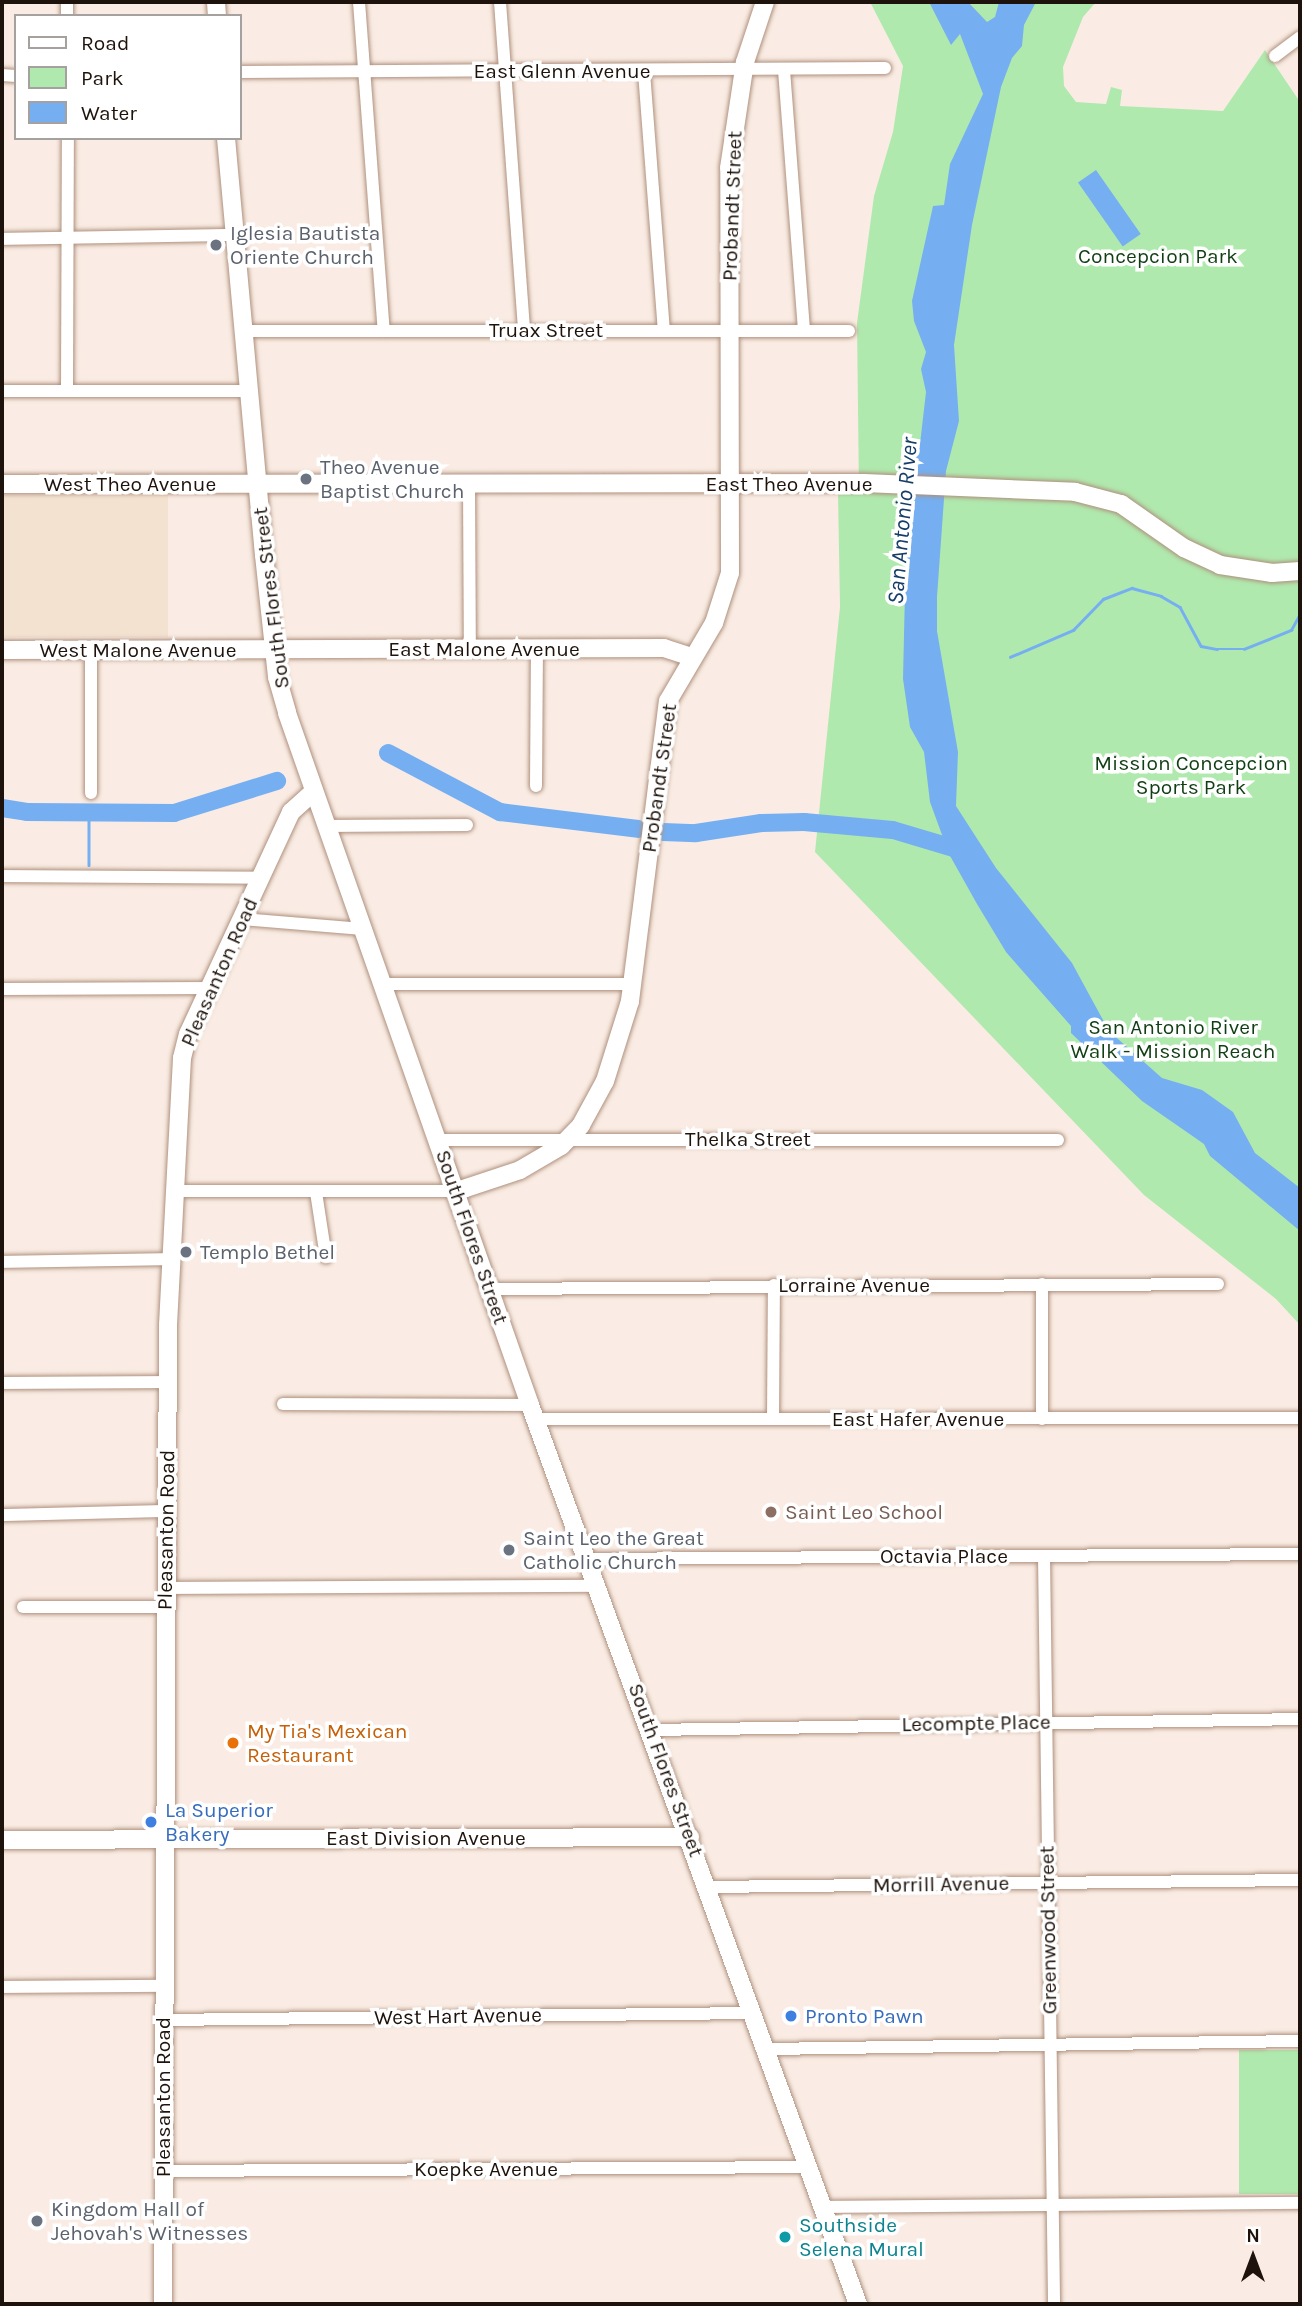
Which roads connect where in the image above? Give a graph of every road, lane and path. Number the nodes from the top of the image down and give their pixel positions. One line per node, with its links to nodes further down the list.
1 (359, 2): 8 (street)
2 (500, 2): 9 (street)
3 (765, 2): 10 (main road, Probandt Street)
4 (1300, 37): 5 (street)
5 (1275, 56)
6 (885, 68): 7 (street, East Glenn Avenue)
7 (784, 70): 10 (street, East Glenn Avenue); 21 (street)
8 (363, 71): 9 (street, East Glenn Avenue); 11 (street, East Glenn Avenue); 23 (street)
9 (505, 71): 12 (street, East Glenn Avenue); 20 (street)
10 (744, 71): 12 (street, East Glenn Avenue); 19 (main road, Probandt Street)
11 (242, 72)
12 (644, 72): 18 (street)
13 (68, 140): 16 (street)
14 (226, 140): 15 (main road, South Flores Street)
15 (234, 235): 16 (street); 22 (main road, South Flores Street)
16 (68, 237): 17 (street); 26 (street)
17 (2, 239)
18 (664, 329): 19 (street, Truax Street); 20 (street, Truax Street)
19 (729, 329): 21 (street, Truax Street); 31 (main road, Probandt Street)
20 (523, 330): 23 (street, Truax Street)
21 (804, 330): 24 (street, Truax Street)
22 (242, 331): 23 (street, Truax Street); 27 (main road, South Flores Street)
23 (384, 331)
24 (849, 331)
25 (2, 391): 26 (street)
26 (67, 391): 27 (street)
27 (249, 391): 28 (main road, South Flores Street)
28 (257, 483): 29 (main road, West Theo Avenue); 30 (main road, East Theo Avenue); 37 (main road, South Flores Street)
29 (2, 484)
30 (469, 484): 31 (main road, East Theo Avenue); 34 (street)
31 (730, 484): 32 (main road, East Theo Avenue); 38 (main road, Probandt Street)
32 (1300, 572)
33 (537, 648): 34 (main road, East Malone Avenue); 38 (main road, East Malone Avenue); 39 (street)
34 (470, 649): 37 (main road, East Malone Avenue)
35 (2, 650): 36 (main road, West Malone Avenue)
36 (91, 650): 37 (main road, West Malone Avenue); 41 (street)
37 (274, 650): 40 (main road, South Flores Street)
38 (692, 657): 49 (main road, Probandt Street)
39 (536, 786)
40 (314, 791): 43 (main road, South Flores Street); 45 (main road, Pleasanton Road)
41 (91, 793)
42 (467, 825): 43 (street)
43 (327, 826): 47 (main road, South Flores Street)
44 (2, 876): 45 (street)
45 (260, 878): 46 (main road, Pleasanton Road)
46 (242, 919): 47 (street); 50 (main road, Pleasanton Road)
47 (363, 929): 48 (main road, South Flores Street)
48 (382, 984): 49 (street); 53 (main road, South Flores Street)
49 (634, 984): 52 (main road, Probandt Street)
50 (209, 988): 51 (street); 55 (main road, Pleasanton Road)
51 (2, 989)
52 (568, 1139): 53 (street, Thelka Street); 54 (street, Thelka Street); 56 (main road, Probandt Street)
53 (438, 1140): 56 (main road, South Flores Street)
54 (1058, 1140)
55 (175, 1191): 57 (street); 59 (main road, Pleasanton Road)
56 (457, 1191): 57 (street); 64 (main road, South Flores Street)
57 (316, 1192): 58 (street)
58 (326, 1257)
59 (170, 1259): 60 (street); 65 (main road, Pleasanton Road)
60 (2, 1262)
61 (1042, 1284): 62 (street, Lorraine Avenue); 63 (street, Lorraine Avenue); 71 (street)
62 (1218, 1284)
63 (774, 1285): 64 (street, Lorraine Avenue); 70 (street)
64 (489, 1289): 68 (main road, South Flores Street)
65 (168, 1382): 66 (street); 72 (main road, Pleasanton Road)
66 (2, 1383)
67 (283, 1404): 68 (street, East Hafer Avenue)
68 (533, 1412): 70 (street, East Hafer Avenue); 76 (main road, South Flores Street)
69 (1300, 1418): 71 (street, East Hafer Avenue)
70 (773, 1419): 71 (street, East Hafer Avenue)
71 (1042, 1419)
72 (167, 1511): 73 (street); 78 (main road, Pleasanton Road)
73 (2, 1515)
74 (1300, 1553): 75 (street, Octavia Place)
75 (1044, 1556): 76 (street, Octavia Place); 82 (street, Greenwood Street)
76 (587, 1559): 77 (main road, South Flores Street)
77 (597, 1586): 78 (street); 83 (main road, South Flores Street)
78 (165, 1588): 80 (main road, Pleasanton Road)
79 (23, 1607): 80 (street)
80 (165, 1607): 85 (main road, Pleasanton Road)
81 (1300, 1719): 82 (street, Lecompte Place)
82 (1046, 1723): 83 (street, Lecompte Place); 88 (street, Greenwood Street)
83 (652, 1730): 84 (main road, South Flores Street)
84 (690, 1837): 85 (main road, East Division Avenue); 89 (main road, South Flores Street)
85 (163, 1839): 86 (main road, East Division Avenue); 90 (main road, Pleasanton Road)
86 (2, 1840)
87 (1300, 1880): 88 (street, Morrill Avenue)
88 (1047, 1882): 89 (street, Morrill Avenue); 95 (street, Greenwood Street)
89 (708, 1887): 92 (main road, South Flores Street)
90 (163, 1986): 91 (street); 93 (main road, Pleasanton Road)
91 (2, 1987)
92 (754, 2013): 93 (street, West Hart Avenue); 96 (main road, South Flores Street)
93 (163, 2020): 98 (main road, Pleasanton Road)
94 (1300, 2041): 95 (street)
95 (1049, 2043): 96 (street); 100 (street, Greenwood Street)
96 (767, 2049): 97 (main road, South Flores Street)
97 (809, 2167): 98 (street, Koepke Avenue); 101 (main road, South Flores Street)
98 (163, 2171): 102 (main road, Pleasanton Road)
99 (1300, 2203): 100 (street)
100 (1052, 2206): 101 (street); 104 (street, Greenwood Street)
101 (823, 2207): 103 (main road, South Flores Street)
102 (163, 2304)
103 (858, 2304)
104 (1054, 2304)

